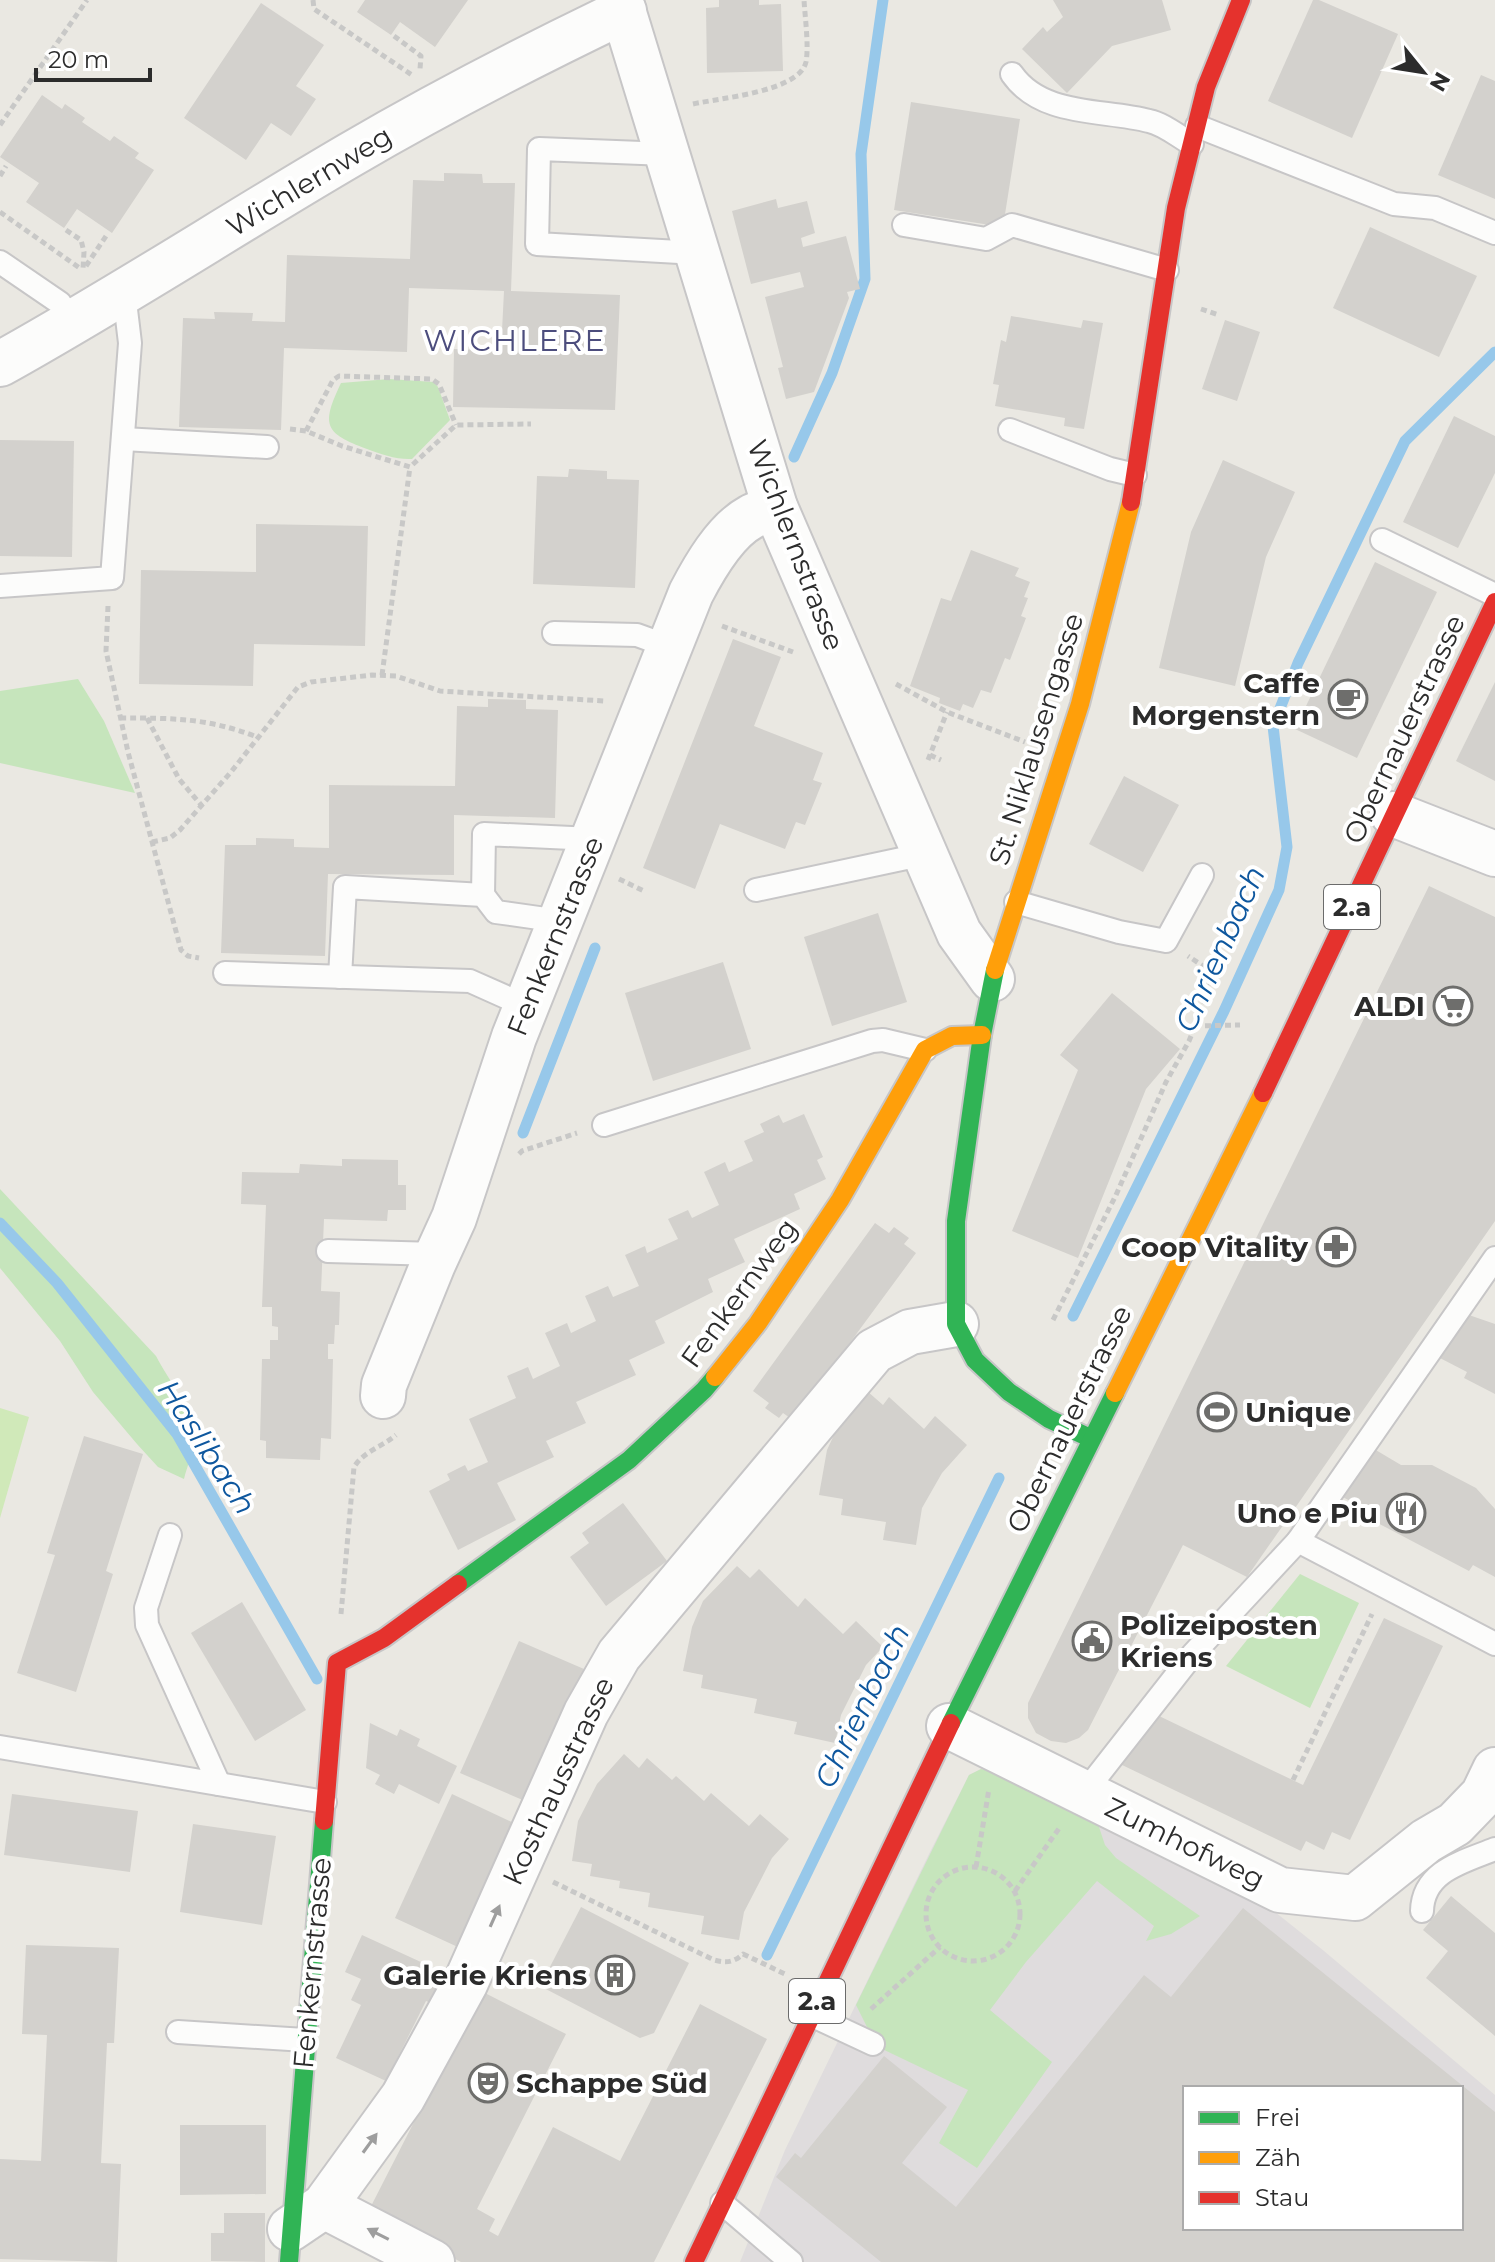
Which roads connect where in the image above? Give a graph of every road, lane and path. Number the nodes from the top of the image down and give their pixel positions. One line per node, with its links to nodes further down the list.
1 (87, 0): 9 (path)
2 (313, 0): 6 (path)
3 (804, 0): 8 (path)
4 (1241, 0): 10 (street, St. Niklausengasse)
5 (622, 5): 11 (street, Wichlernstrasse); 23 (street, Wichlernweg)
6 (394, 36)
7 (1012, 74): 10 (lane)
8 (688, 105)
9 (0, 125)
10 (1195, 135): 18 (lane); 22 (street, St. Niklausengasse)
11 (667, 154): 19 (street, Wichlernstrasse); 19 (lane)
12 (6, 166): 13 (path)
13 (0, 176)
14 (0, 212): 21 (path)
15 (904, 225): 22 (lane)
16 (66, 230): 21 (path)
17 (108, 233): 21 (path)
18 (1495, 233)
19 (697, 253): 34 (street, Wichlernstrasse)
20 (0, 262): 24 (lane)
21 (83, 270): 23 (path)
22 (1167, 270): 33 (street, St. Niklausengasse)
23 (107, 284): 24 (street, Wichlernweg); 30 (lane)
24 (71, 324): 25 (street, Wichlernweg)
25 (0, 364)
26 (531, 424): 27 (path)
27 (456, 425): 29 (path); 32 (path)
28 (1010, 430): 33 (lane)
29 (306, 431): 31 (path); 32 (path)
30 (123, 439): 31 (lane); 36 (lane)
31 (267, 447)
32 (410, 467): 44 (path)
33 (1135, 475): 65 (street, St. Niklausengasse)
34 (775, 507): 42 (street, Fenkernstrasse); 59 (street, Wichlernstrasse)
35 (1382, 540): 38 (lane)
36 (112, 578): 37 (lane); 48 (path)
37 (0, 586)
38 (1495, 595)
39 (1495, 602): 56 (street, Obernauerstrasse / 2.a)
40 (554, 633): 42 (lane)
41 (717, 638): 43 (path)
42 (670, 647): 46 (street, Fenkernstrasse)
43 (801, 656)
44 (382, 675): 46 (path); 50 (path)
45 (899, 685): 47 (path)
46 (645, 709): 58 (street, Fenkernstrasse)
47 (947, 712): 51 (path); 52 (path)
48 (120, 718): 49 (path); 57 (path)
49 (147, 718): 50 (path); 55 (path)
50 (257, 737): 55 (path)
51 (1029, 744)
52 (930, 755): 53 (path); 54 (path)
53 (941, 760)
54 (926, 765)
55 (202, 806): 57 (path)
56 (1393, 814): 60 (street); 83 (street, Obernauerstrasse / 2.a)
57 (152, 842): 68 (path)
58 (609, 852): 63 (path); 64 (lane); 66 (street, Fenkernstrasse)
59 (925, 854): 62 (lane); 70 (street, Wichlernstrasse)
60 (1495, 854)
61 (1202, 875): 67 (lane)
62 (756, 890)
63 (644, 891)
64 (483, 895): 66 (lane); 69 (lane)
65 (1016, 902): 67 (lane); 70 (street, St. Niklausengasse)
66 (560, 921): 71 (street, Fenkernstrasse)
67 (1166, 941): 72 (path)
68 (225, 973): 69 (lane)
69 (340, 977): 71 (lane)
70 (992, 979): 74 (street, St. Niklausengasse)
71 (526, 1006): 78 (street, Fenkernstrasse)
72 (1195, 1026): 73 (path); 80 (path)
73 (1236, 1026)
74 (982, 1035): 75 (street); 81 (street, St. Niklausengasse)
75 (925, 1050): 76 (lane); 88 (street, Fenkernweg)
76 (604, 1125)
77 (328, 1251): 78 (lane)
78 (437, 1254): 82 (street, Fenkernstrasse)
79 (1495, 1258): 85 (lane)
80 (1053, 1320)
81 (956, 1324): 83 (street, St. Niklausengasse); 98 (street, Kosthausstrasse)
82 (383, 1396)
83 (1090, 1438): 89 (street, Obernauerstrasse / 2.a)
84 (170, 1535): 93 (lane)
85 (1298, 1541): 86 (lane); 95 (lane)
86 (1384, 1588): 87 (lane); 91 (path)
87 (1495, 1644)
88 (337, 1663): 96 (street, Fenkernstrasse)
89 (949, 1726): 95 (street, Zumhofweg); 104 (street, Obernauerstrasse / 2.a)
90 (0, 1747): 93 (lane)
91 (1293, 1780)
92 (990, 1783): 99 (path)
93 (219, 1784): 96 (lane)
94 (1491, 1787): 95 (street, Zumhofweg)
95 (1084, 1793): 100 (path)
96 (325, 1802): 107 (street, Fenkernstrasse)
97 (1495, 1849): 101 (lane)
98 (517, 1864): 103 (path); 110 (street, Kosthausstrasse, one-way to 98)
99 (976, 1867): 100 (path); 102 (path)
100 (1015, 1891): 102 (path)
101 (1422, 1911)
102 (940, 1947): 105 (path)
103 (786, 1974)
104 (811, 2015): 105 (lane); 109 (street, Obernauerstrasse / 2.a)
105 (840, 2028): 108 (lane)
106 (178, 2032): 107 (lane)
107 (305, 2040): 110 (street, Fenkernstrasse)
108 (873, 2044)
109 (722, 2203): 112 (street, Obernauerstrasse / 2.a); 113 (lane)
110 (301, 2232): 111 (street, one-way to 110)
111 (432, 2262)
112 (694, 2262)
113 (791, 2262)

